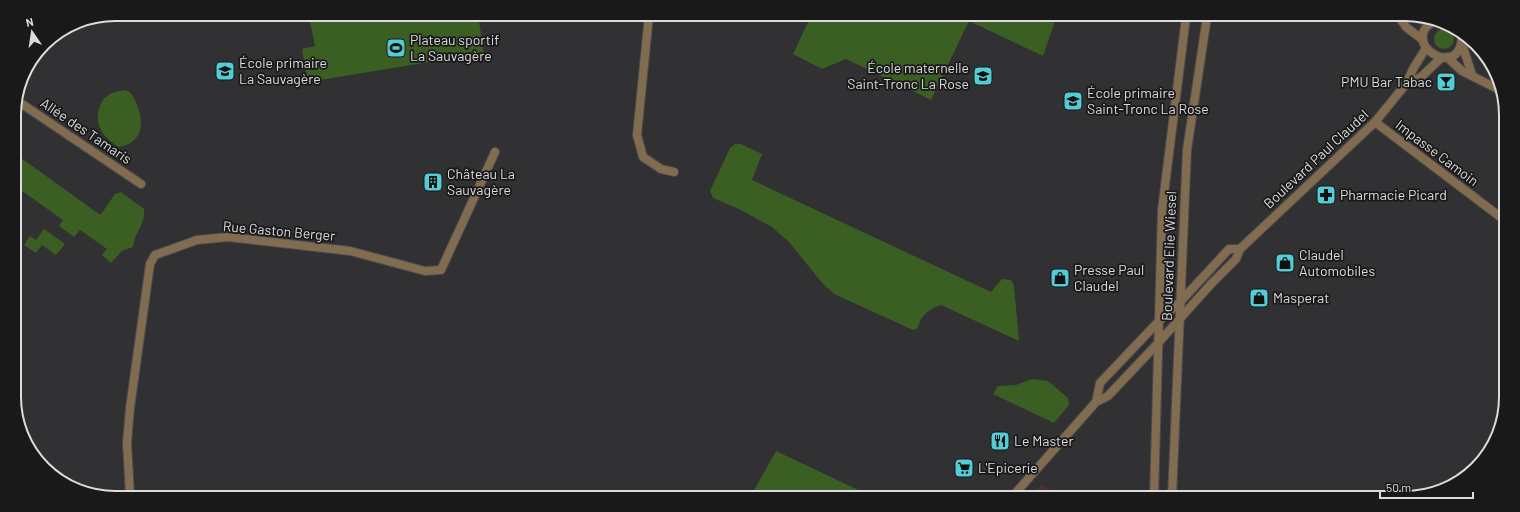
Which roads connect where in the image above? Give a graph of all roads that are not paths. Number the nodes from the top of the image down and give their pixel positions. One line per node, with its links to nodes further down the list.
1 (648, 21): 16 (street)
2 (1186, 21): 22 (street, Boulevard Elie Wiesel)
3 (1206, 21): 20 (street, Boulevard Elie Wiesel)
4 (1402, 21): 6 (street)
5 (1430, 24): 6 (street)
6 (1423, 40): 8 (street)
7 (1463, 41): 9 (street, Boulevard Paul Claudel); 10 (street)
8 (1426, 48): 9 (street); 11 (street, Boulevard Paul Claudel)
9 (1444, 58): 10 (street); 11 (street, Boulevard Paul Claudel)
10 (1472, 75): 12 (street)
11 (1406, 84): 14 (street, Boulevard Paul Claudel)
12 (1494, 87)
13 (22, 104): 17 (street, Allée des Tamaris)
14 (1375, 122): 18 (street, Impasse Camoin); 19 (street, Boulevard Paul Claudel)
15 (495, 152): 25 (street, Rue Gaston Berger)
16 (674, 172)
17 (141, 184)
18 (1499, 215)
19 (1240, 249): 20 (street, Boulevard Paul Claudel); 21 (street, Boulevard Paul Claudel)
20 (1180, 302): 21 (street, Boulevard Elie Wiesel); 22 (street, Boulevard Paul Claudel)
21 (1179, 318): 23 (street, Boulevard Paul Claudel); 28 (street, Boulevard Elie Wiesel)
22 (1159, 321): 23 (street, Boulevard Elie Wiesel); 24 (street, Boulevard Paul Claudel)
23 (1159, 342): 24 (street, Boulevard Paul Claudel); 27 (street, Boulevard Elie Wiesel)
24 (1096, 402): 26 (street, Boulevard Paul Claudel)
25 (130, 491)
26 (1017, 491)
27 (1154, 491)
28 (1172, 491)

